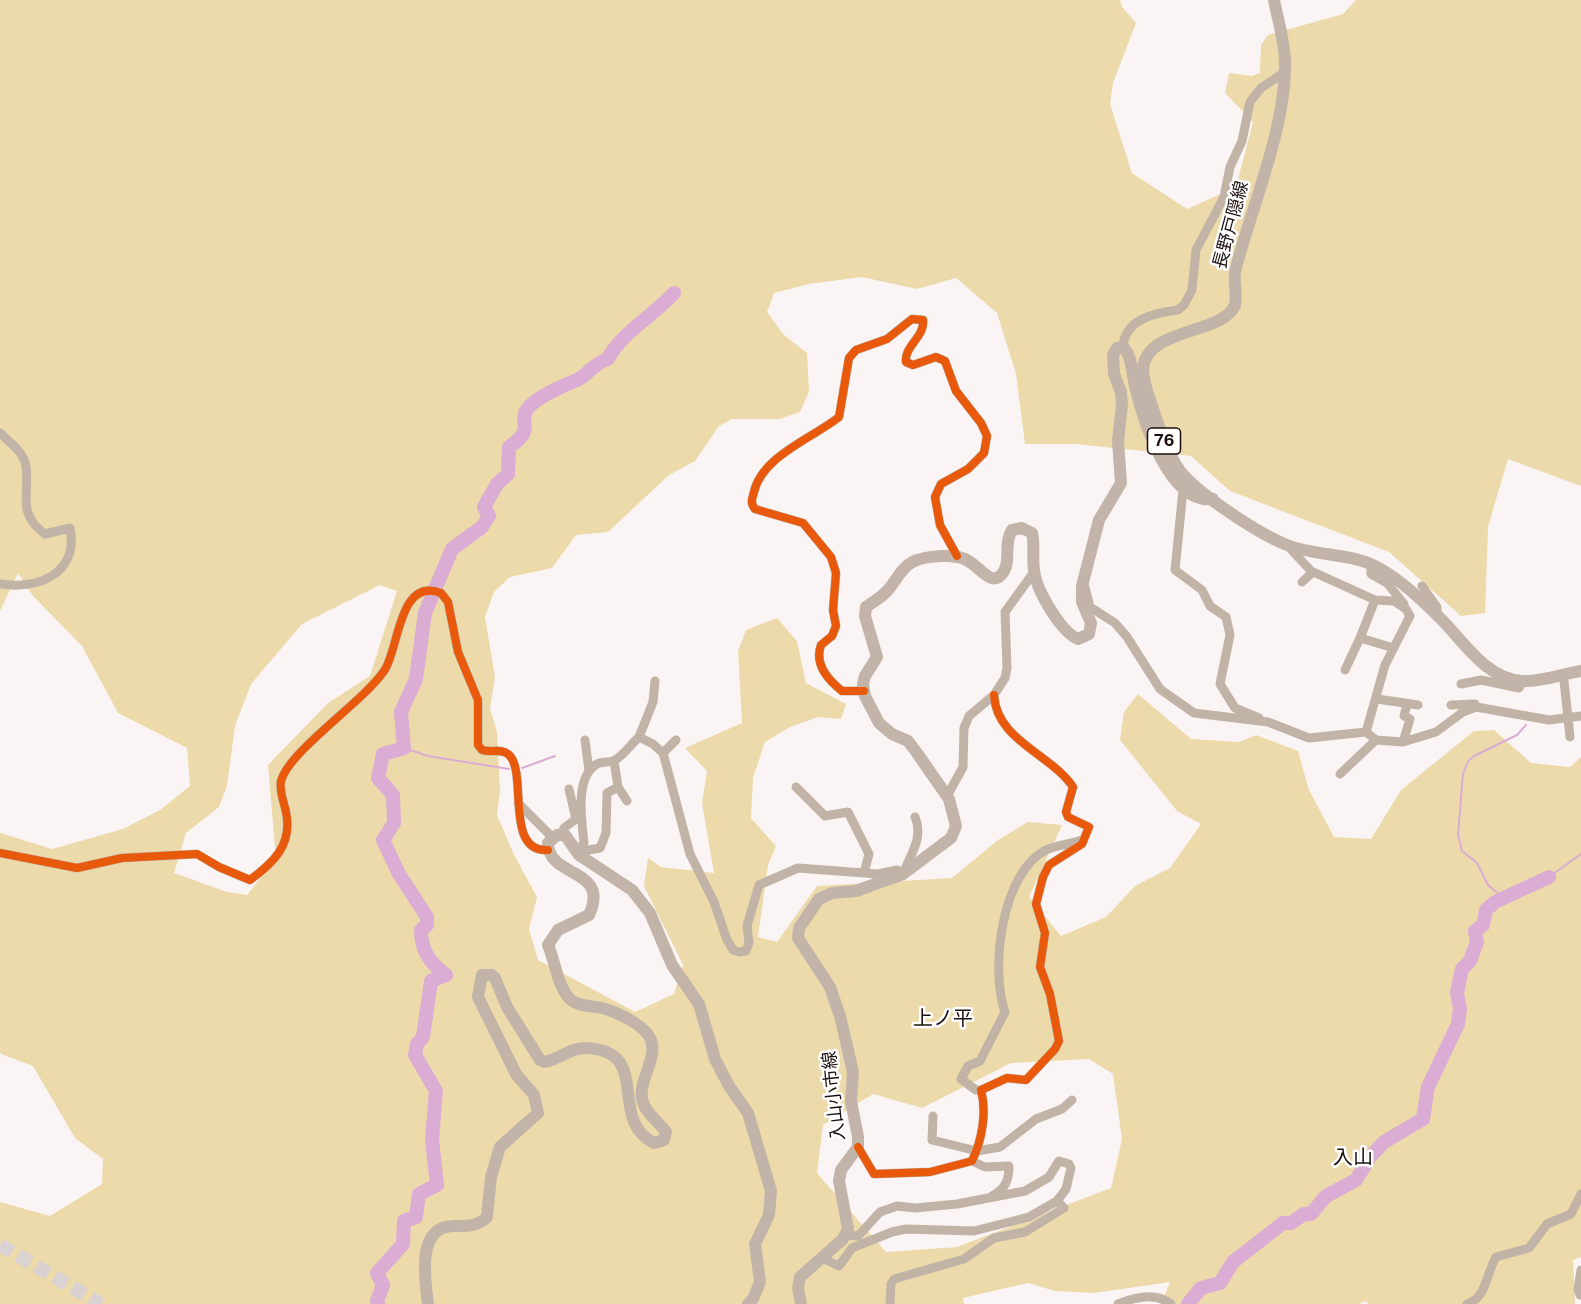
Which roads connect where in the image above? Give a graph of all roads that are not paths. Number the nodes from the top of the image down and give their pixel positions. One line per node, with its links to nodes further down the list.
1 (1274, 0): 2 (main road, 長野戸隠線 / 76)
2 (1285, 72): 3 (street); 6 (main road, 長野戸隠線 / 76)
3 (1123, 347): 5 (main road); 14 (main road)
4 (0, 433): 13 (street)
5 (1184, 490): 6 (main road); 37 (street)
6 (1213, 499): 7 (main road, 長野戸隠線 / 76)
7 (1287, 545): 9 (main road, 長野戸隠線 / 76); 11 (street)
8 (957, 556): 10 (main road); 28 (main road); 28 (street)
9 (1371, 565): 17 (street); 18 (main road, 長野戸隠線 / 76)
10 (1034, 572): 14 (main road); 29 (street)
11 (1313, 572): 12 (street); 16 (street)
12 (1302, 582)
13 (0, 584)
14 (1082, 586): 37 (street)
15 (1422, 586): 18 (street)
16 (1375, 600): 17 (street); 19 (street)
17 (1406, 609): 20 (street)
18 (1437, 615): 25 (main road, 長野戸隠線 / 76)
19 (1360, 638): 20 (street); 21 (street)
20 (1394, 648): 30 (street)
21 (1345, 670)
22 (1580, 673): 23 (main road, 長野戸隠線 / 76); 26 (street)
23 (1547, 678): 25 (main road, 長野戸隠線 / 76); 26 (street)
24 (655, 681): 39 (street)
25 (1523, 681): 27 (street)
26 (1564, 681): 36 (street)
27 (1461, 684)
28 (864, 691): 52 (main road, 入山小市線)
29 (994, 696): 52 (street); 57 (street)
30 (1377, 699): 31 (street); 38 (street)
31 (1407, 704): 32 (street); 44 (street)
32 (1418, 705)
33 (1451, 705): 34 (street)
34 (1476, 707): 36 (street); 44 (street)
35 (1581, 716): 36 (street)
36 (1569, 717): 40 (street)
37 (1268, 722): 38 (street)
38 (1366, 732): 43 (street)
39 (639, 737): 45 (street); 46 (street)
40 (1570, 737)
41 (585, 740): 47 (street)
42 (676, 740): 45 (street)
43 (1376, 740): 44 (street); 48 (street)
44 (1403, 742)
45 (663, 753): 61 (street)
46 (614, 761): 47 (street); 49 (street)
47 (589, 771): 59 (street)
48 (1340, 774)
49 (618, 787): 53 (street); 59 (street)
50 (796, 787): 61 (street)
51 (569, 789): 56 (street)
52 (947, 796): 62 (main road, 入山小市線)
53 (627, 801)
54 (518, 803): 56 (street); 58 (street); 60 (street)
55 (915, 817): 62 (street)
56 (557, 836): 58 (main road); 59 (main road)
57 (1086, 839): 63 (street); 63 (street)
58 (548, 850): 77 (main road)
59 (577, 852): 78 (main road)
60 (0, 853)
61 (864, 873): 62 (street)
62 (903, 874): 66 (main road, 入山小市線)
63 (981, 1090): 67 (street)
64 (1072, 1100): 67 (street)
65 (933, 1116): 67 (street)
66 (858, 1147): 68 (street); 72 (main road, 入山小市線)
67 (977, 1151): 68 (street)
68 (972, 1161): 70 (street)
69 (1581, 1194): 84 (street)
70 (990, 1199): 71 (street); 72 (street)
71 (1058, 1201): 73 (street); 80 (street)
72 (845, 1234): 73 (main road)
73 (822, 1258): 79 (main road)
74 (1581, 1270): 75 (street)
75 (1580, 1295)
76 (1158, 1298): 81 (street); 82 (street); 83 (street)
77 (428, 1304)
78 (748, 1304)
79 (801, 1304)
80 (890, 1304)
81 (1118, 1304)
82 (1149, 1304)
83 (1171, 1304)
84 (1467, 1304)

